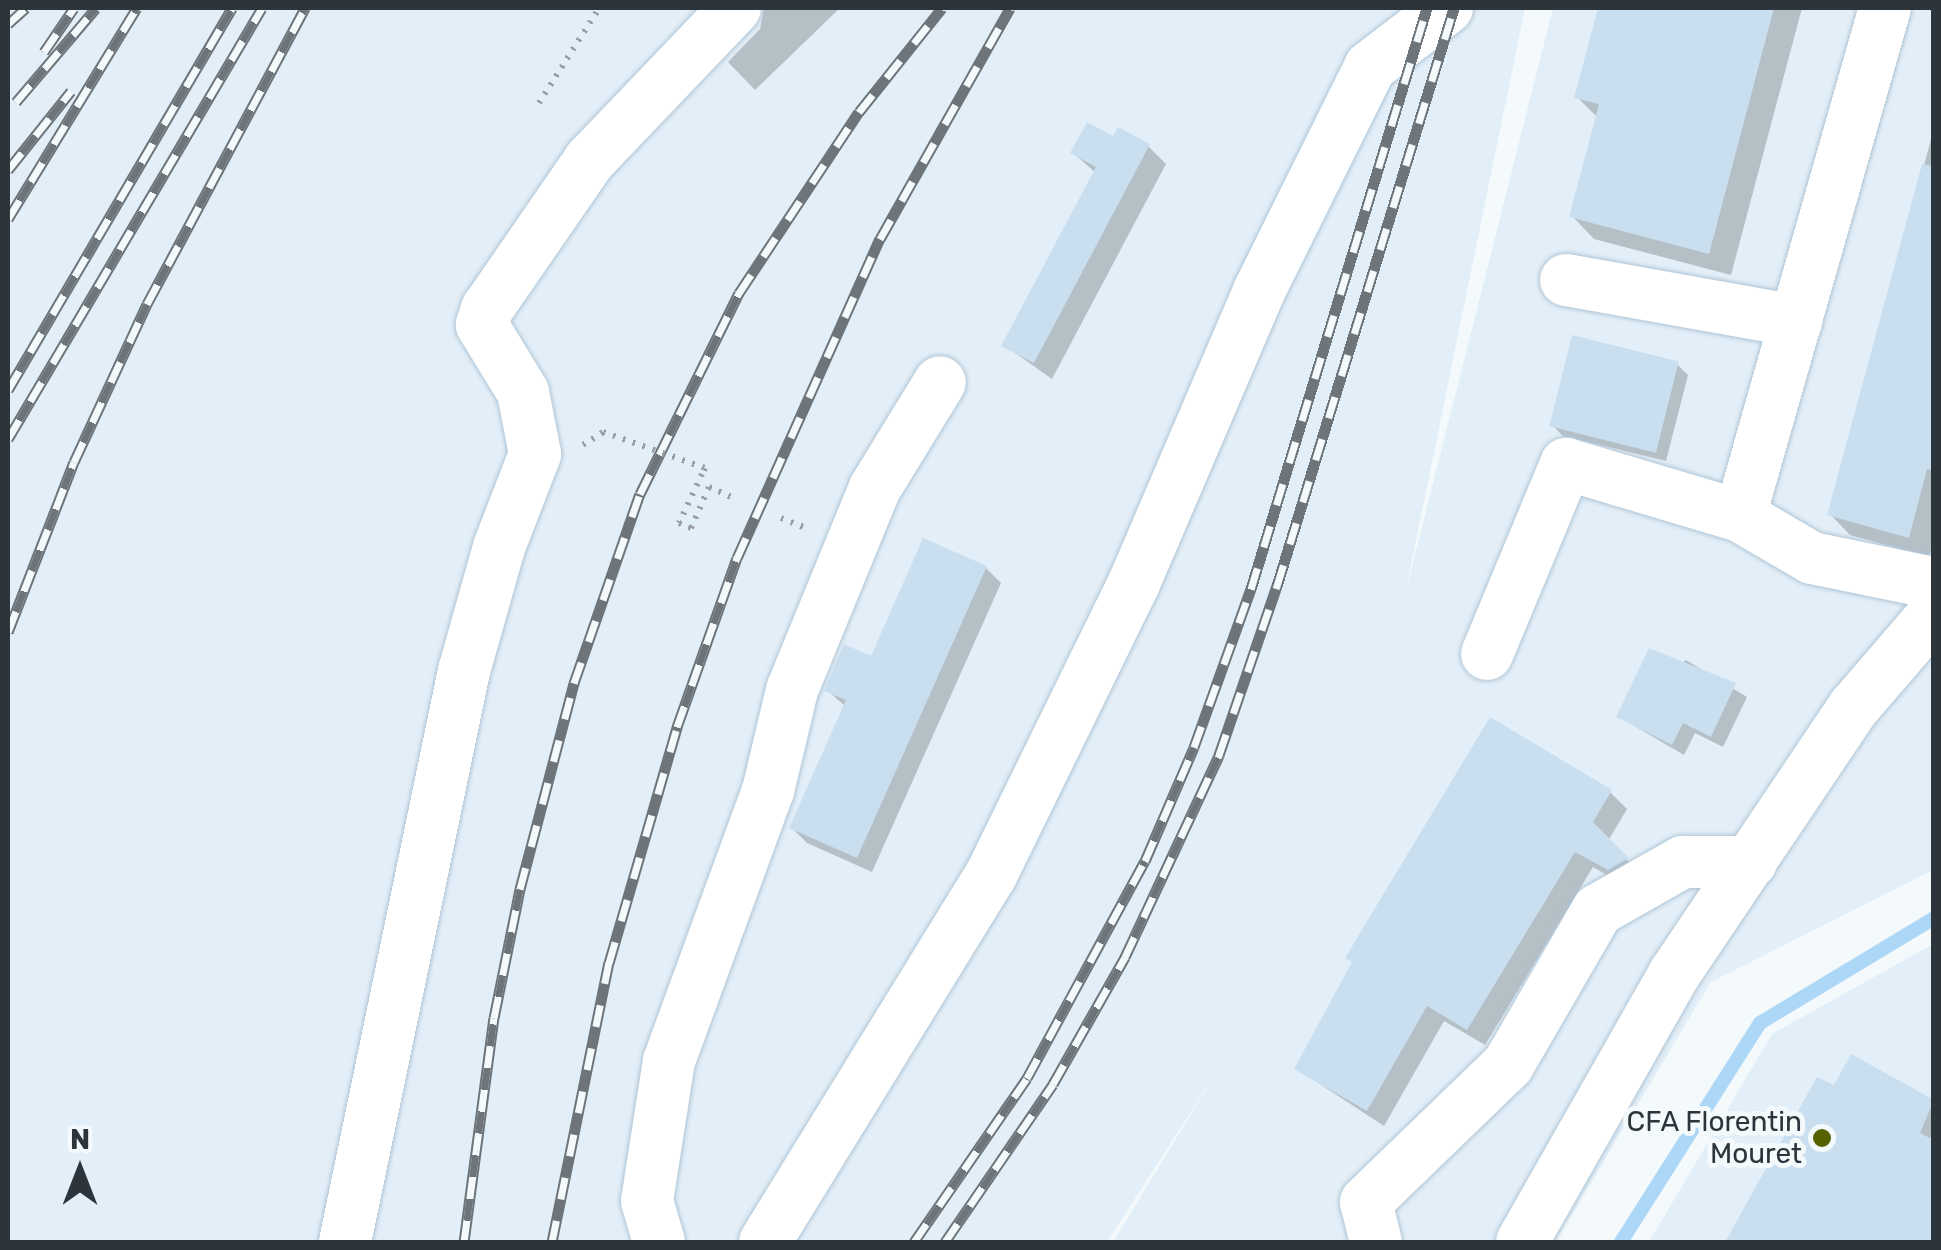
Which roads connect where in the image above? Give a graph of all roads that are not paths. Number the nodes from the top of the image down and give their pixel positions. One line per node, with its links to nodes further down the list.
1 (736, 8): 11 (lane)
2 (1447, 8): 13 (lane)
3 (1884, 8): 5 (lane)
4 (1566, 280): 5 (lane)
5 (1796, 321): 7 (lane)
6 (940, 382): 12 (lane)
7 (1740, 516): 8 (lane); 9 (lane)
8 (1930, 615): 10 (lane)
9 (1487, 654)
10 (1751, 862): 14 (lane); 15 (lane)
11 (345, 1242)
12 (659, 1242)
13 (764, 1242)
14 (1376, 1242)
15 (1522, 1242)

